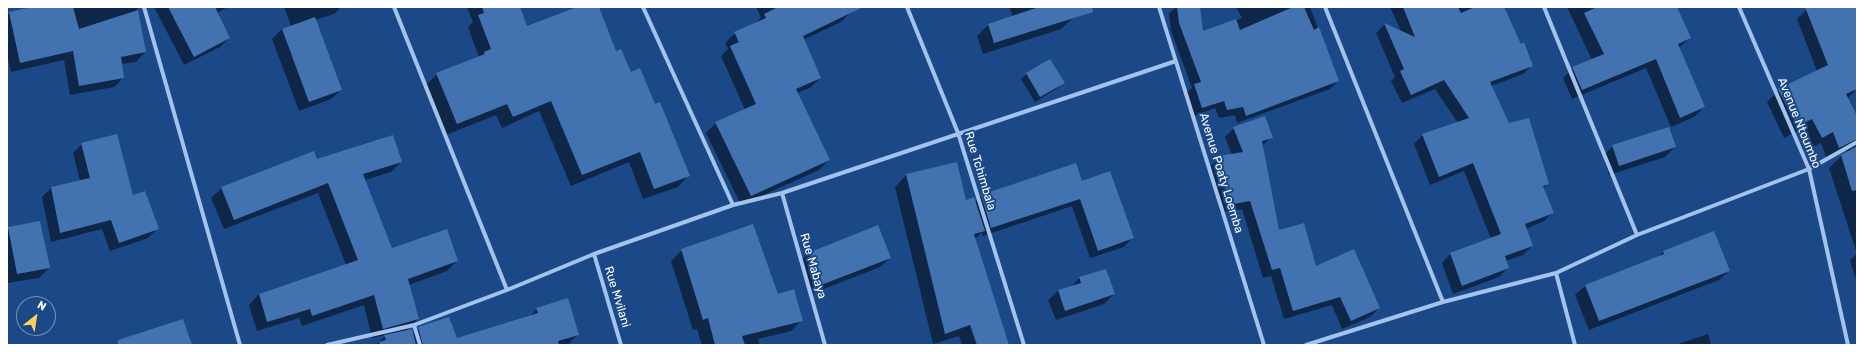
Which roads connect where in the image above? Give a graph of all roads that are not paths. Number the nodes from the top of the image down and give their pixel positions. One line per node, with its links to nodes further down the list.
1 (144, 7): 21 (street)
2 (394, 7): 18 (street)
3 (643, 7): 14 (street)
4 (907, 7): 10 (street, Rue Tchimbala)
5 (1159, 7): 9 (street, Avenue Poaty Loemba)
6 (1325, 7): 19 (street)
7 (1544, 7): 15 (street)
8 (1739, 7): 12 (street, Avenue Ntoumbo)
9 (1176, 61): 10 (street); 27 (street, Avenue Poaty Loemba)
10 (958, 133): 13 (street); 26 (street, Rue Tchimbala)
11 (1857, 142): 12 (street)
12 (1809, 169): 15 (street); 30 (street, Avenue Ntoumbo)
13 (782, 193): 14 (street); 25 (street, Rue Mabaya)
14 (733, 205): 16 (street)
15 (1637, 235): 17 (street)
16 (594, 254): 18 (street); 24 (street, Rue Mvilani)
17 (1556, 273): 19 (street); 29 (street)
18 (508, 290): 20 (street)
19 (1443, 302): 28 (street)
20 (414, 324): 22 (street); 23 (street)
21 (240, 345)
22 (327, 345)
23 (420, 345)
24 (621, 345)
25 (825, 345)
26 (1024, 345)
27 (1264, 345)
28 (1306, 345)
29 (1575, 345)
30 (1848, 345)

